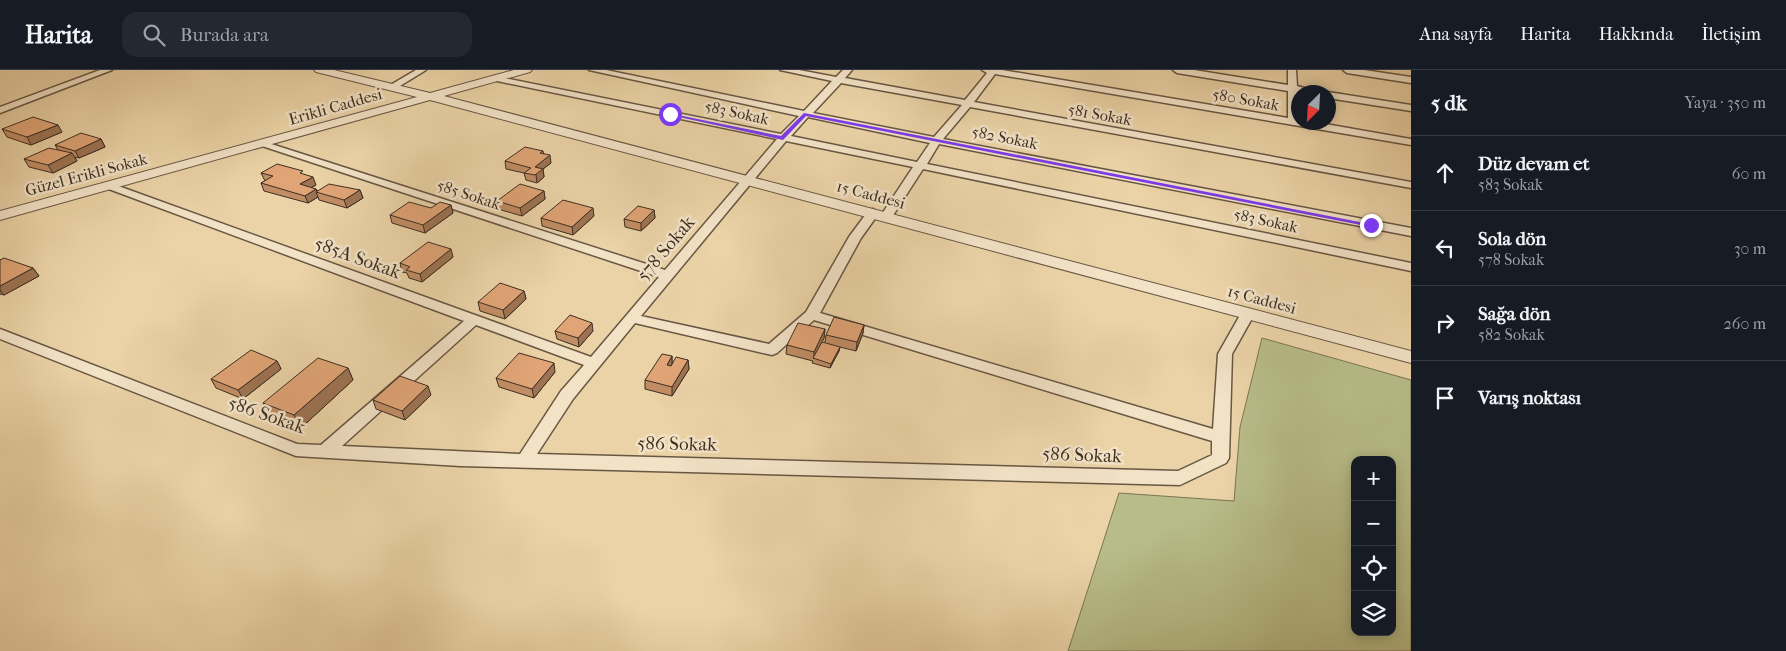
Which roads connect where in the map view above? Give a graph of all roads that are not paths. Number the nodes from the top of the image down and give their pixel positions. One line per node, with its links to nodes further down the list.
1 (108, 70): 22 (street)
2 (320, 70): 16 (street, 15 Caddesi)
3 (422, 70): 16 (street)
4 (526, 70): 12 (street, Erikli Caddesi)
5 (593, 70): 23 (street, 582 Sokak)
6 (784, 70): 13 (street, 581 Sokak)
7 (848, 70): 13 (street, 578 Sokak)
8 (991, 70): 20 (street); 24 (street, 580 Sokak)
9 (1177, 70): 17 (street)
10 (1292, 70): 15 (street)
11 (1347, 70): 14 (street)
12 (497, 78): 18 (street, Erikli Caddesi); 26 (street, 583 Sokak)
13 (838, 79): 20 (street, 581 Sokak); 23 (street, 578 Sokak)
14 (1411, 80)
15 (1292, 85)
16 (392, 87): 18 (street, 15 Caddesi)
17 (1291, 89)
18 (428, 96): 29 (street, Erikli Caddesi); 32 (street, 15 Caddesi)
19 (1336, 96): 21 (street)
20 (968, 104): 27 (street); 33 (street, 581 Sokak)
21 (1411, 108)
22 (0, 110)
23 (804, 114): 26 (street, 578 Sokak); 27 (street, 582 Sokak)
24 (1291, 122)
25 (1336, 129): 28 (street, 580 Sokak)
26 (783, 138): 30 (street, 583 Sokak); 32 (street, 578 Sokak)
27 (936, 141): 30 (street); 37 (street, 582 Sokak)
28 (1411, 142)
29 (261, 144): 31 (street, Erikli Caddesi); 39 (street, 585 Sokak)
30 (919, 166): 35 (street); 38 (street, 583 Sokak)
31 (182, 167): 34 (street, Güzel Erikli Sokak)
32 (747, 180): 35 (street, 15 Caddesi); 39 (street, 578 Sokak)
33 (1411, 185)
34 (110, 186): 36 (street, Güzel Erikli Sokak); 43 (street, 585A Sokak)
35 (880, 215): 40 (street, 15 Caddesi); 41 (street)
36 (0, 216)
37 (1411, 232)
38 (1411, 267)
39 (667, 275): 42 (street, 578 Sokak)
40 (1248, 313): 45 (street, 15 Caddesi); 47 (street, 586 Sokak)
41 (812, 316): 42 (street); 47 (street)
42 (631, 318): 46 (street, 578 Sokak)
43 (474, 320): 46 (street, 585A Sokak); 48 (street)
44 (0, 334): 48 (street, 586 Sokak)
45 (1411, 357)
46 (593, 364): 49 (street, 578 Sokak)
47 (1221, 436): 49 (street, 586 Sokak)
48 (324, 451): 49 (street, 586 Sokak)
49 (524, 460)

